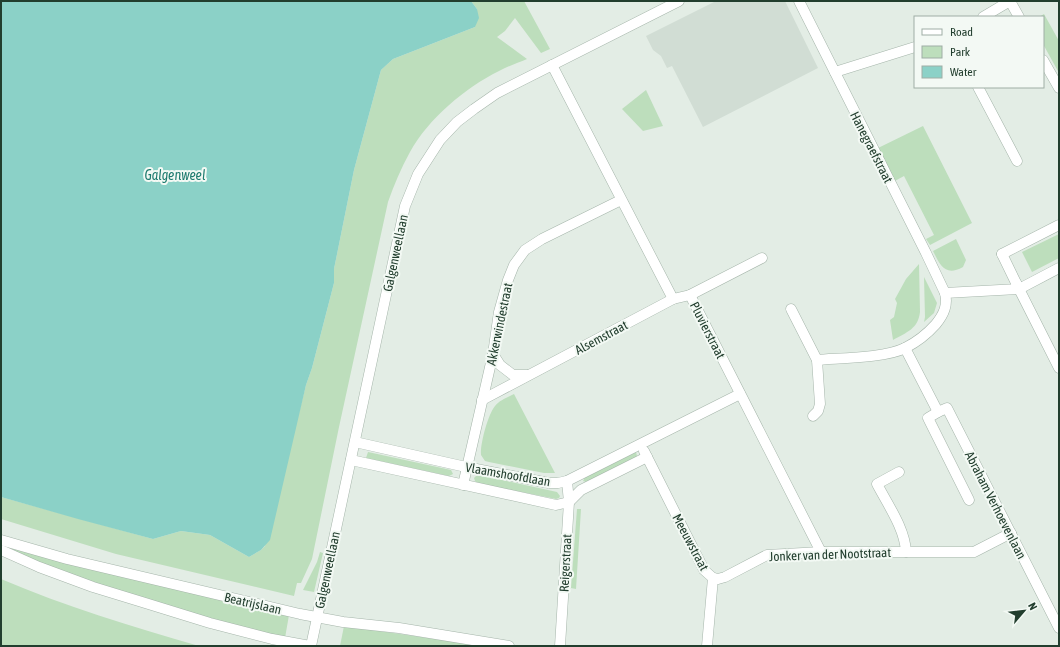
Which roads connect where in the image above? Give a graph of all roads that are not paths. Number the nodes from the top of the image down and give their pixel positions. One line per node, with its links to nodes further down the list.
1 (679, 1): 8 (street, Galgenweellaan)
2 (799, 1): 9 (street, Hanegraefstraat)
3 (1010, 1): 4 (street); 5 (street)
4 (985, 16)
5 (1016, 16)
6 (914, 47): 9 (street)
7 (1044, 62): 11 (street)
8 (552, 64): 13 (street, Pluvierstraat); 31 (street, Galgenweellaan)
9 (835, 72): 18 (street, Hanegraefstraat)
10 (979, 88): 12 (street)
11 (1059, 88)
12 (1017, 161)
13 (621, 200): 20 (street, Pluvierstraat); 23 (street, Akkerwindestraat)
14 (1059, 225): 17 (street)
15 (762, 258): 19 (street)
16 (1059, 268): 17 (street)
17 (1019, 289): 18 (street); 25 (street)
18 (944, 293): 22 (street)
19 (690, 295): 20 (street, Pluvierstraat); 27 (street, Pluvierstraat)
20 (673, 299): 26 (street, Alsemstraat)
21 (791, 309): 24 (street)
22 (904, 348): 24 (street); 29 (street)
23 (492, 354): 26 (street); 28 (street, Akkerwindestraat)
24 (817, 360): 30 (street)
25 (1059, 368)
26 (530, 375): 28 (street, Alsemstraat)
27 (740, 394): 32 (street, Vlaamshoofdlaan); 44 (street, Pluvierstraat)
28 (482, 400): 35 (street, Akkerwindestraat)
29 (938, 412): 39 (street, Abraham Verhoevenlaan); 41 (street, Abraham Verhoevenlaan)
30 (813, 416)
31 (355, 442): 34 (street, Galgenweellaan); 35 (street, Vlaamshoofdlaan)
32 (640, 444): 33 (street, Meeuwstraat); 37 (street, Vlaamshoofdlaan)
33 (647, 457): 40 (street); 46 (street, Meeuwstraat)
34 (350, 460): 38 (street, Vlaamshoofdlaan); 47 (street, Galgenweellaan)
35 (466, 467): 37 (street, Vlaamshoofdlaan); 38 (street, Akkerwindestraat)
36 (899, 472): 45 (street, Jonker van der Nootstraat)
37 (567, 481): 40 (street, Reigerstraat)
38 (462, 485): 40 (street, Vlaamshoofdlaan)
39 (969, 500)
40 (569, 502): 51 (street, Reigerstraat)
41 (1011, 533): 45 (street, Jonker van der Nootstraat); 48 (street, Abraham Verhoevenlaan)
42 (1, 540): 47 (street, Beatrijslaan)
43 (1, 550): 49 (street)
44 (821, 552): 45 (street, Jonker van der Nootstraat); 46 (street, Jonker van der Nootstraat)
45 (906, 552)
46 (713, 578): 52 (street, Meeuwstraat)
47 (317, 617): 49 (street, Galgenweellaan); 50 (street, Beatrijslaan)
48 (1059, 628)
49 (310, 646)
50 (509, 646)
51 (560, 646)
52 (707, 646)

